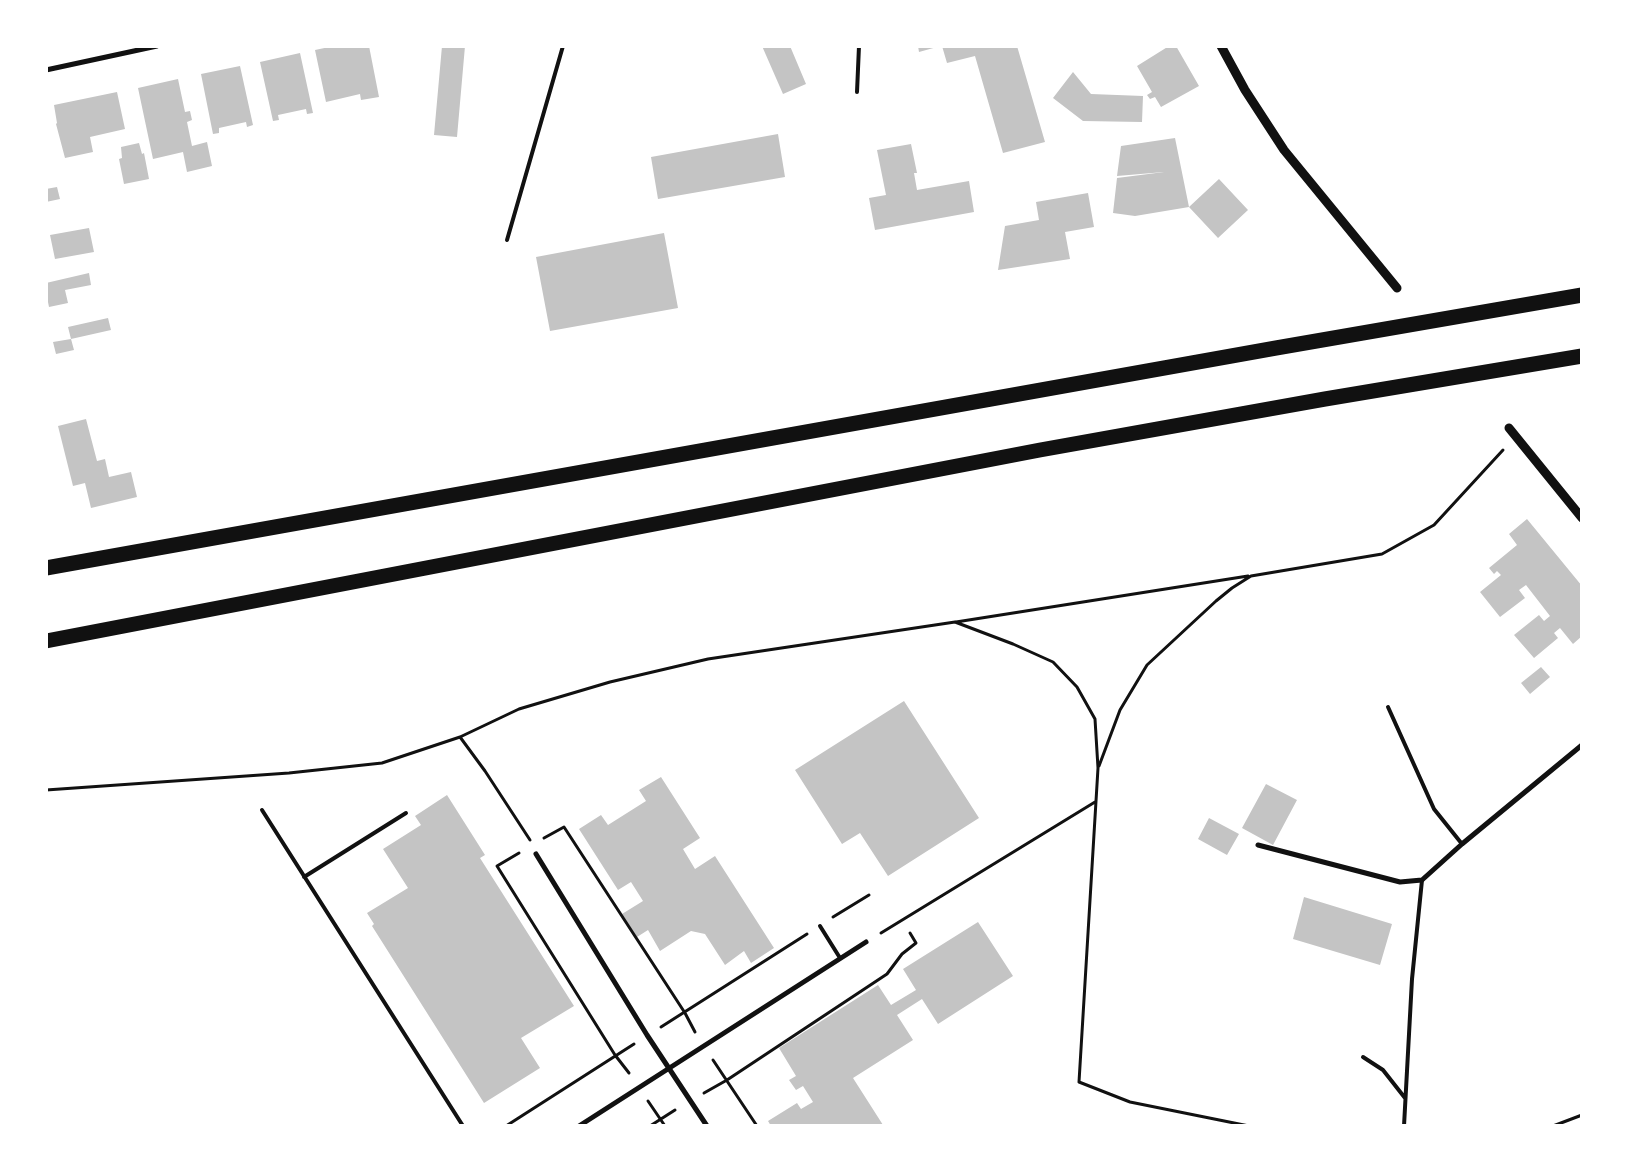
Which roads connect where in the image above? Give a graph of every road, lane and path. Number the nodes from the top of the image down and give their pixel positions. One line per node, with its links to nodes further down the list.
1 (157, 46): 5 (street)
2 (562, 46): 7 (lane)
3 (859, 46): 6 (lane)
4 (1221, 46): 8 (street)
5 (46, 70)
6 (856, 92)
7 (507, 240)
8 (1397, 288)
9 (1582, 295): 14 (highway)
10 (1582, 356): 17 (highway)
11 (1509, 428): 12 (street)
12 (1516, 437): 13 (street); 15 (path)
13 (1582, 518)
14 (46, 568)
15 (1251, 576): 16 (path); 21 (path)
16 (955, 622): 19 (path); 21 (path)
17 (46, 641)
18 (1388, 707): 26 (lane)
19 (460, 737): 22 (path); 28 (path)
20 (1582, 745): 26 (street)
21 (1098, 768): 23 (path)
22 (46, 790)
23 (1095, 802): 34 (path); 47 (path)
24 (262, 810): 29 (lane)
25 (406, 813): 29 (lane)
26 (1462, 844): 30 (street)
27 (1258, 845): 30 (street)
28 (536, 854): 36 (street)
29 (304, 877): 42 (lane)
30 (1422, 880): 39 (lane)
31 (869, 895): 32 (path)
32 (820, 926): 35 (lane); 36 (path)
33 (910, 933): 40 (path)
34 (866, 942): 35 (street)
35 (840, 958): 38 (street)
36 (648, 1035): 38 (street); 43 (path)
37 (1363, 1057): 39 (lane)
38 (670, 1067): 40 (street); 44 (street)
39 (1405, 1099): 48 (lane)
40 (691, 1100): 45 (path); 46 (street)
41 (1582, 1115): 49 (path)
42 (463, 1126)
43 (506, 1126)
44 (579, 1126)
45 (650, 1126)
46 (707, 1126)
47 (1249, 1126)
48 (1404, 1126)
49 (1553, 1126)

